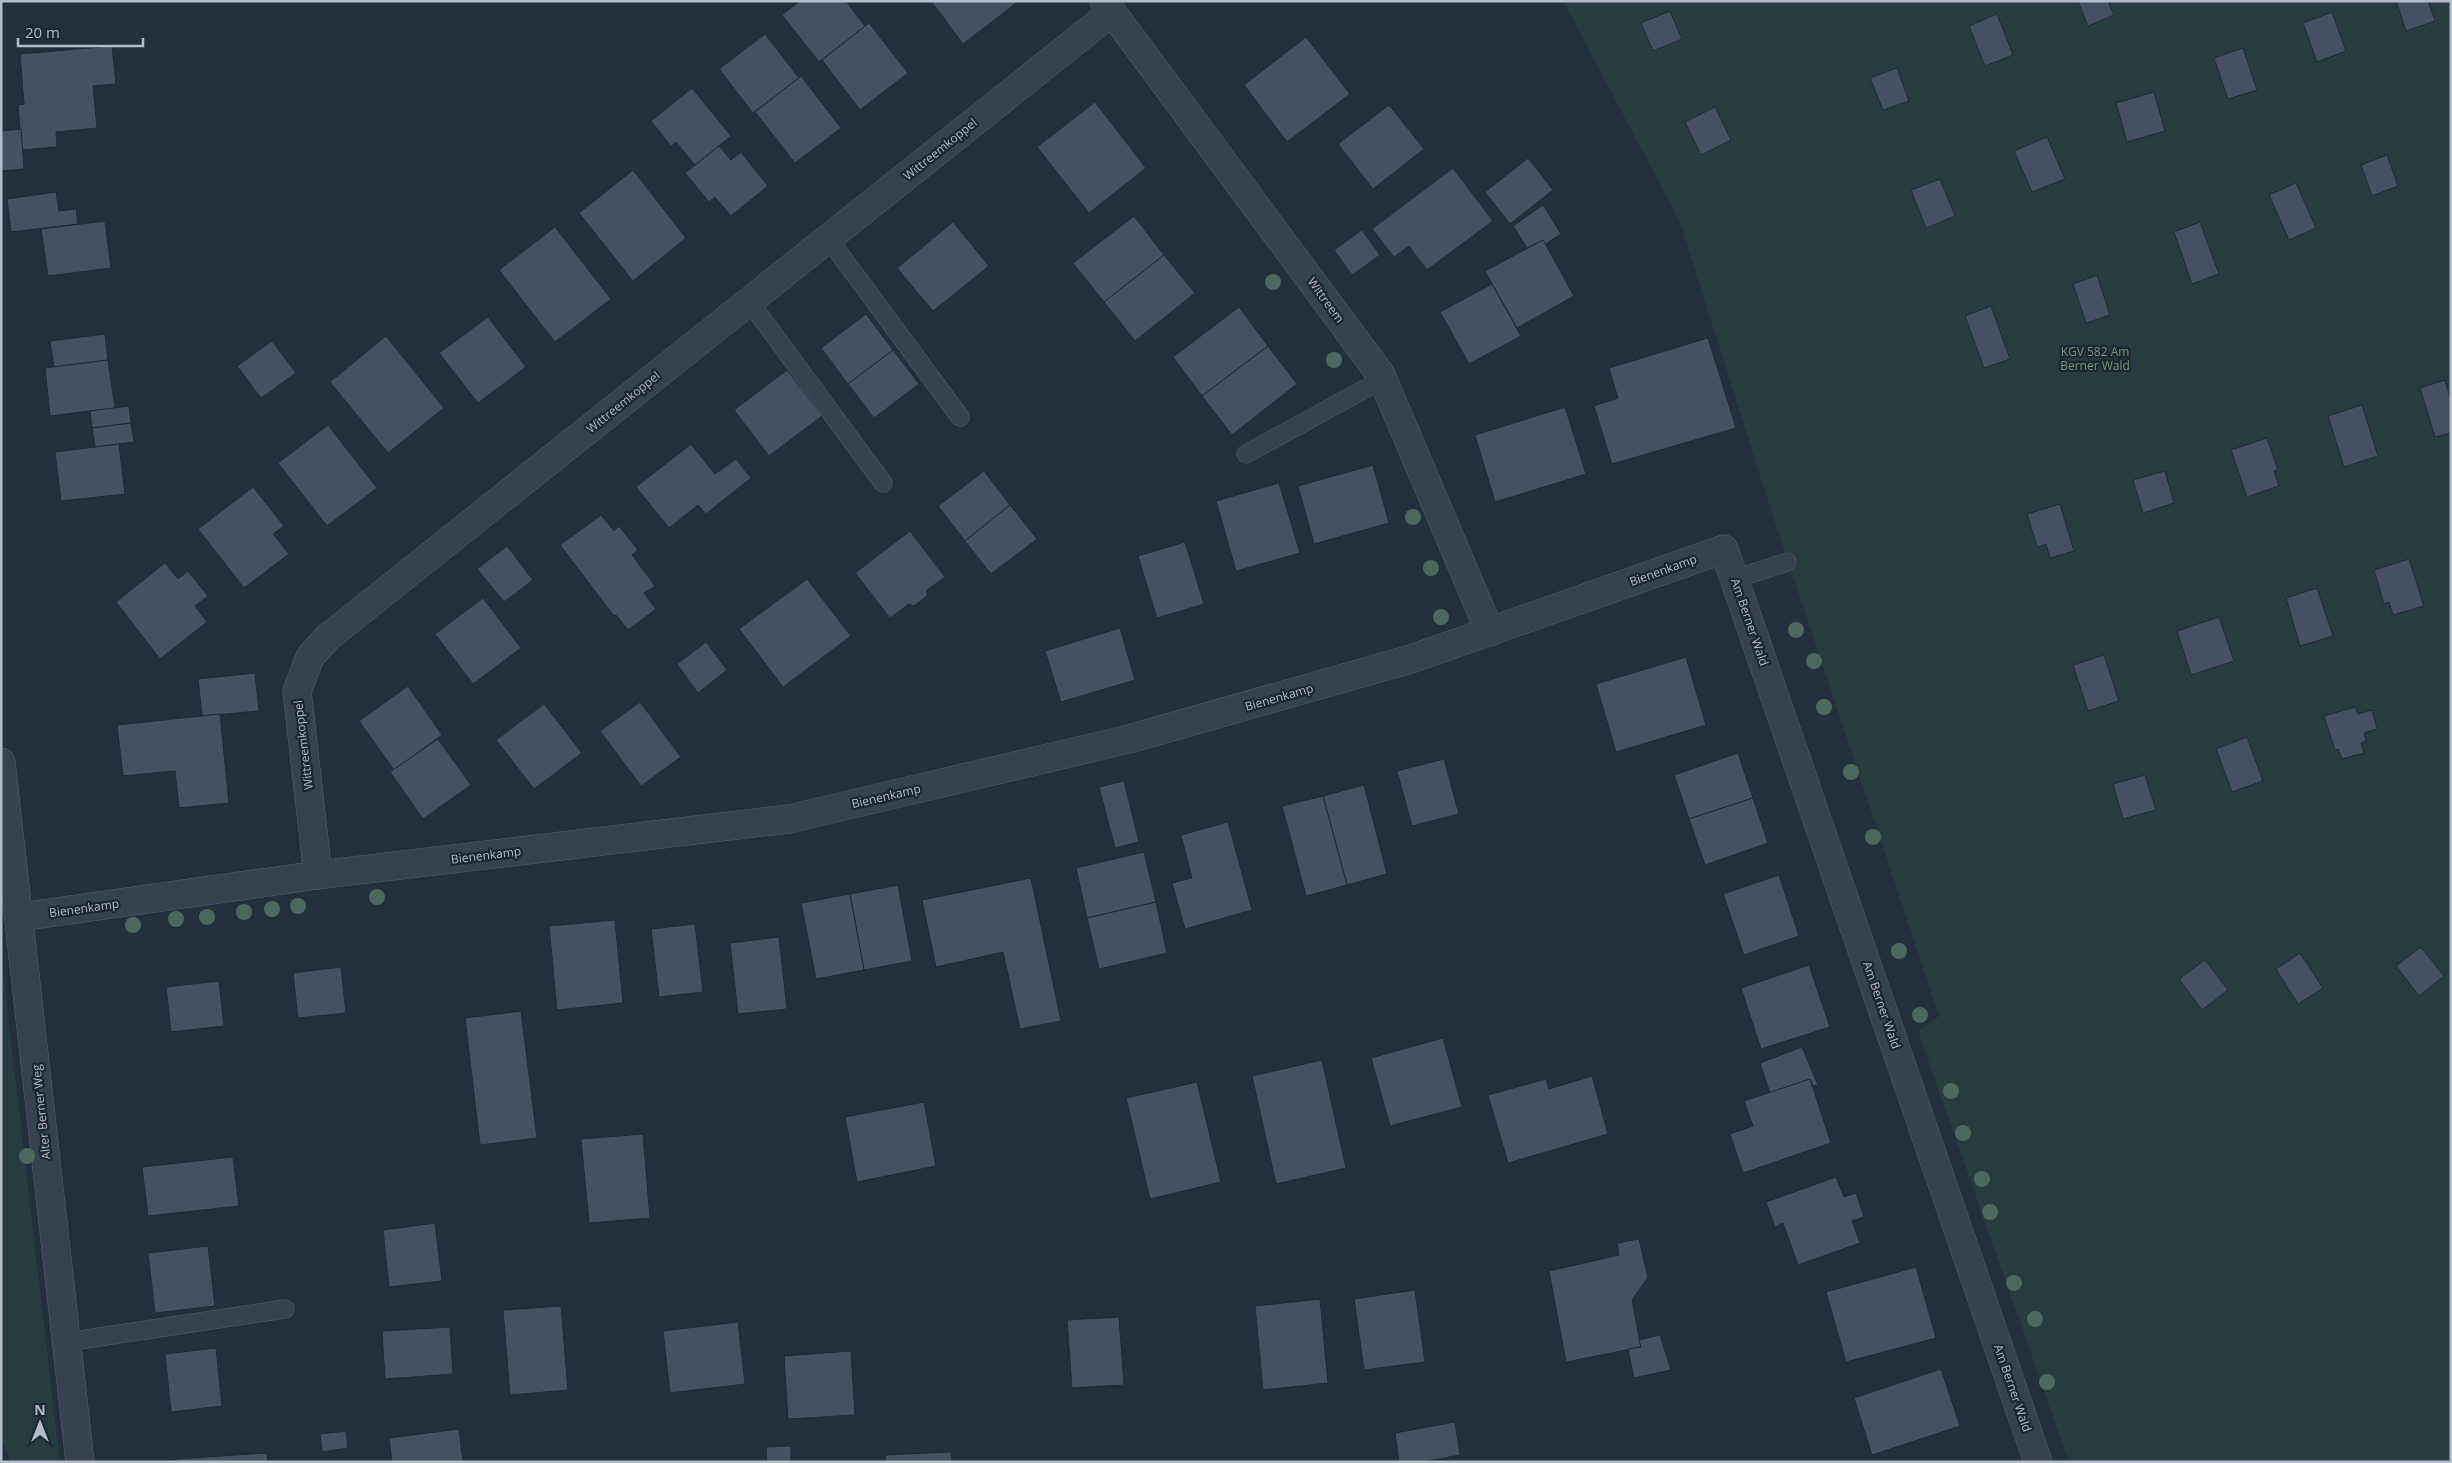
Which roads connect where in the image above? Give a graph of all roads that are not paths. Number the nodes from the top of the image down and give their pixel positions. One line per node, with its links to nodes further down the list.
1 (1108, 6): 2 (street, Wittreemkoppel); 4 (street, Wittreem)
2 (828, 238): 3 (street, Wittreemkoppel); 5 (lane)
3 (749, 301): 7 (lane); 13 (street, Wittreemkoppel)
4 (1383, 379): 6 (lane); 11 (street, Wittreem)
5 (960, 417)
6 (1246, 454)
7 (883, 483)
8 (1724, 549): 10 (street, Am Berner Wald); 11 (street, Bienenkamp)
9 (1787, 562): 10 (lane)
10 (1735, 579): 18 (street, Am Berner Wald)
11 (1490, 632): 13 (street, Bienenkamp)
12 (1, 762): 14 (street, Alter Berner Weg)
13 (318, 875): 14 (street, Bienenkamp)
14 (20, 917): 16 (street, Alter Berner Weg)
15 (285, 1309): 16 (lane)
16 (66, 1342): 17 (street, Alter Berner Weg)
17 (80, 1462)
18 (2038, 1462)

